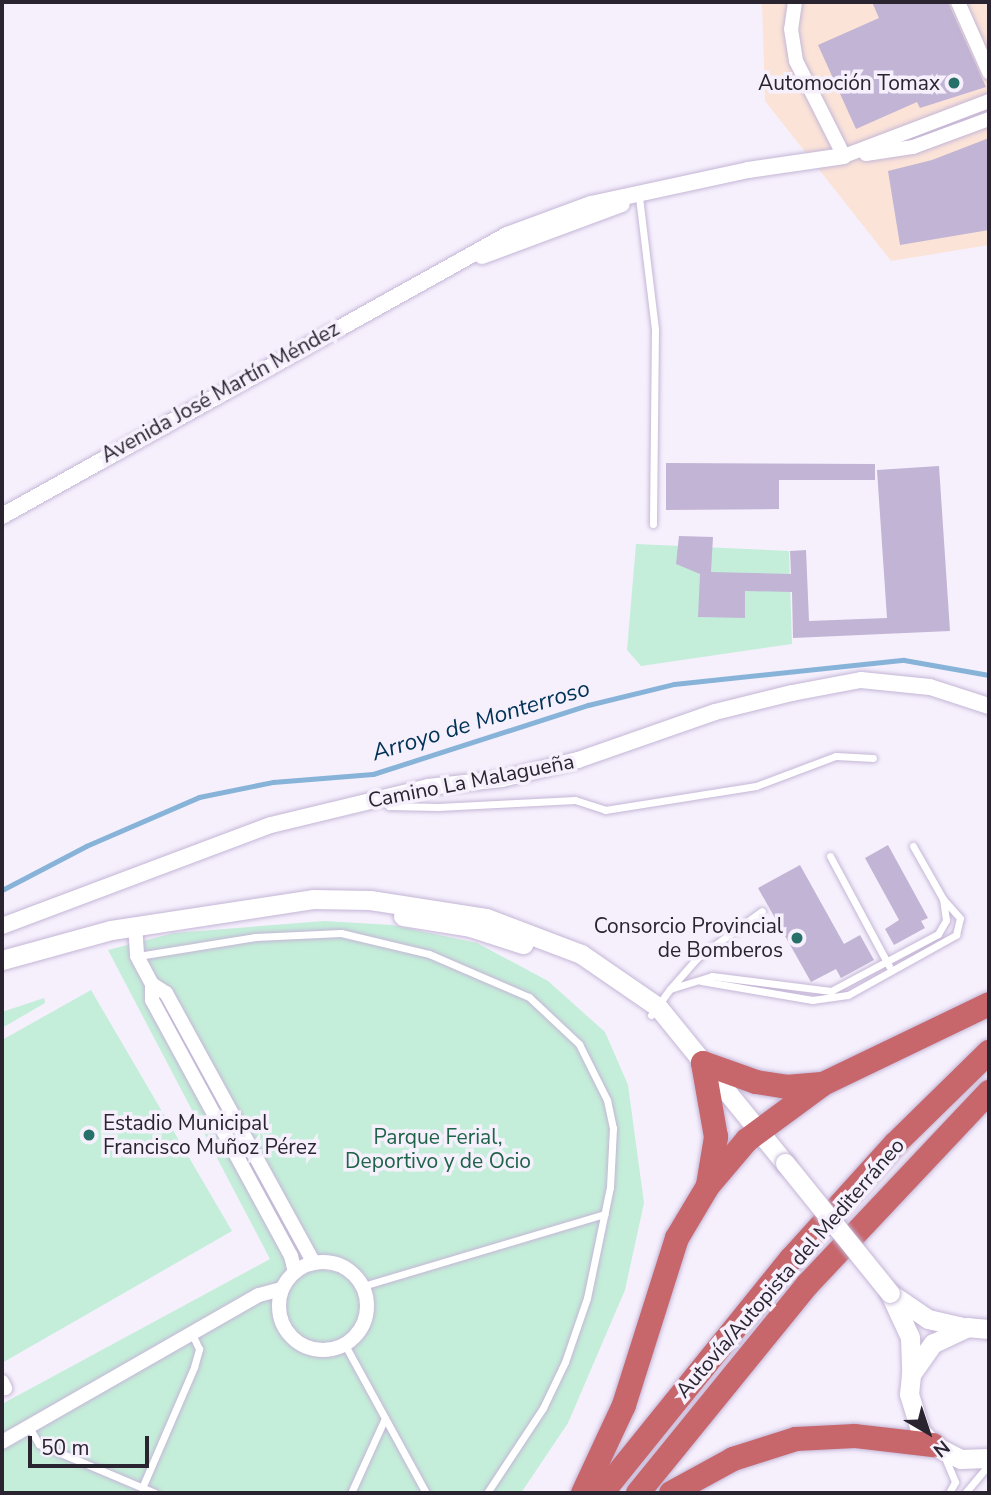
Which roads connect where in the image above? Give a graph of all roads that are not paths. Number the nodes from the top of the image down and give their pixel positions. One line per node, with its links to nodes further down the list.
1 (795, 2): 8 (street)
2 (958, 2): 3 (street)
3 (989, 72)
4 (989, 101): 8 (street, Avenida José Martín Méndez)
5 (989, 110): 7 (street, Avenida José Martín Méndez)
6 (989, 118): 7 (street, Avenida José Martín Méndez)
7 (936, 140): 8 (street, Avenida José Martín Méndez)
8 (844, 156): 9 (street, Avenida José Martín Méndez)
9 (639, 197): 10 (street, Avenida José Martín Méndez); 11 (lane)
10 (2, 516)
11 (653, 524)
12 (989, 706): 14 (street, Camino La Malagueña)
13 (873, 758): 14 (lane)
14 (383, 798): 20 (street, Camino La Malagueña)
15 (913, 846): 17 (lane)
16 (830, 856): 23 (lane)
17 (943, 899): 23 (lane); 23 (lane)
18 (762, 911): 25 (lane)
19 (135, 925): 21 (street); 22 (main road); 27 (main road)
20 (2, 926)
21 (137, 956): 24 (street); 34 (lane)
22 (2, 960)
23 (889, 967): 25 (lane)
24 (152, 984): 35 (street); 36 (street)
25 (670, 989): 27 (lane)
26 (989, 1004): 30 (highway)
27 (654, 1011): 29 (main road)
28 (989, 1052): 57 (highway, Autovía/Autopista del Mediterráneo)
29 (703, 1063): 30 (highway); 32 (main road); 33 (highway)
30 (823, 1084): 32 (highway)
31 (989, 1093): 58 (highway, Autovía/Autopista del Mediterráneo)
32 (759, 1130): 33 (highway); 39 (main road, bridge)
33 (708, 1186): 56 (highway)
34 (605, 1214): 37 (lane); 55 (lane)
35 (314, 1263): 36 (street); 37 (street)
36 (295, 1272): 38 (street)
37 (363, 1286): 43 (street)
38 (282, 1289): 42 (street); 43 (street)
39 (890, 1293): 40 (main road); 44 (main road)
40 (968, 1328): 41 (main road); 44 (main road)
41 (989, 1329)
42 (192, 1333): 46 (street); 51 (lane)
43 (345, 1345): 45 (lane)
44 (911, 1375): 48 (main road)
45 (385, 1418): 53 (lane); 54 (lane)
46 (29, 1427): 47 (street); 51 (lane)
47 (2, 1443)
48 (936, 1447): 49 (main road); 59 (highway); 60 (lane)
49 (989, 1458)
50 (989, 1464): 61 (lane)
51 (142, 1488): 52 (lane)
52 (155, 1493)
53 (351, 1493)
54 (426, 1493)
55 (487, 1493)
56 (583, 1493)
57 (602, 1493)
58 (638, 1493)
59 (671, 1493)
60 (949, 1493)
61 (965, 1493)

